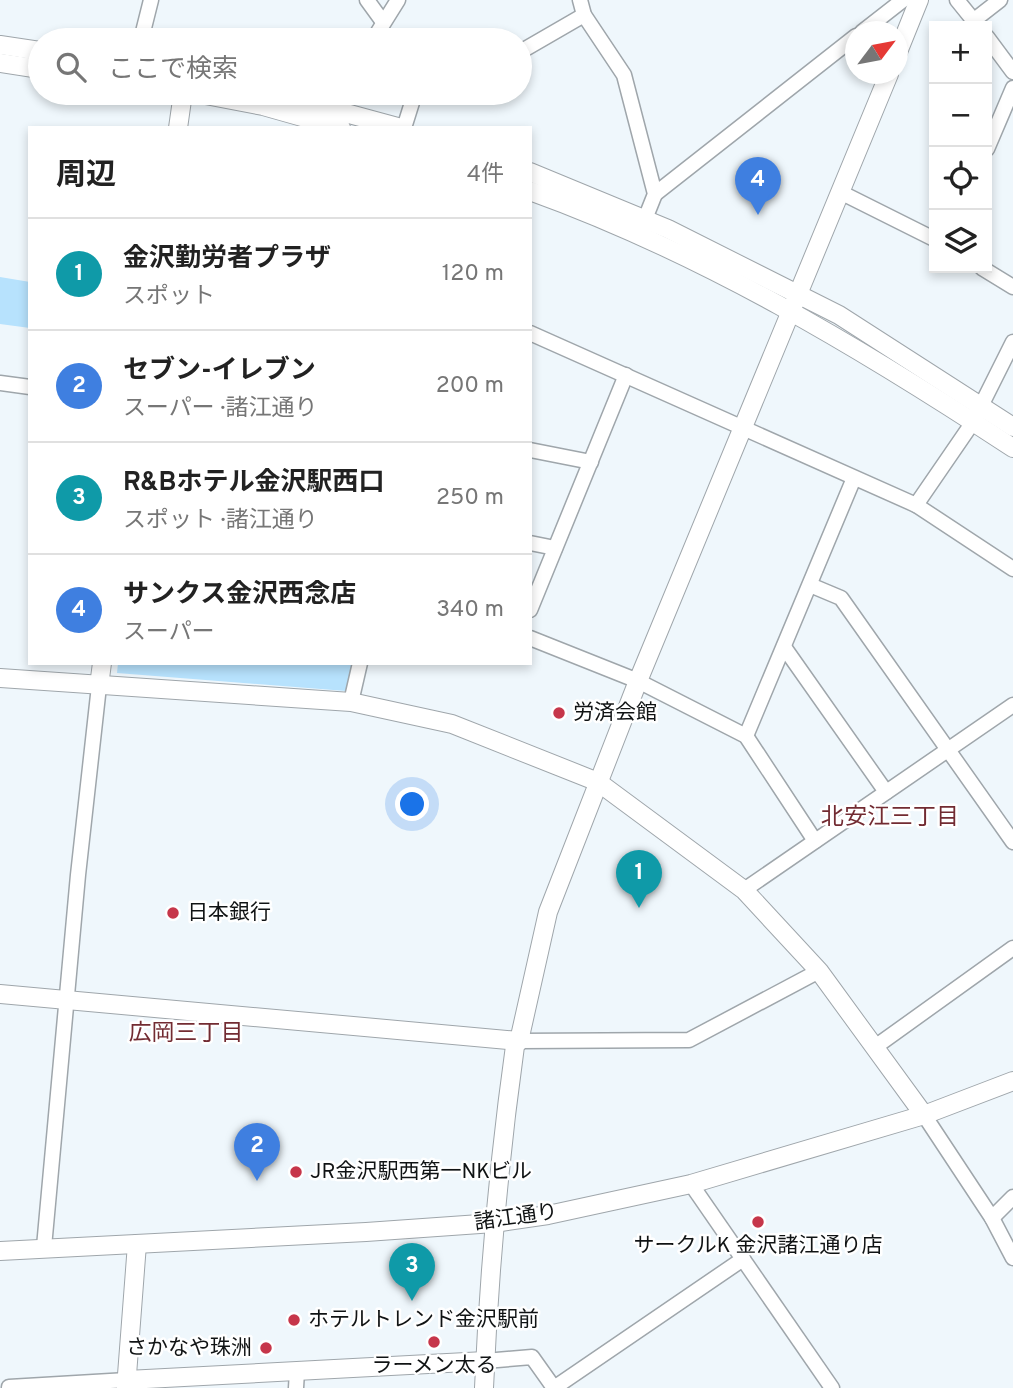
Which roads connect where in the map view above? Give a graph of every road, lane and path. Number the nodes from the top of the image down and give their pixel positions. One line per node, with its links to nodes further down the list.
1 (151, 0): 15 (street)
2 (367, 0): 13 (street)
3 (398, 0): 13 (street)
4 (580, 0): 9 (street)
5 (903, 0): 10 (street)
6 (919, 0): 14 (street)
7 (957, 0): 11 (street)
8 (1000, 0): 12 (street)
9 (584, 16): 19 (street); 39 (street)
10 (876, 21)
11 (973, 21)
12 (978, 21)
13 (383, 22): 16 (street)
14 (908, 27)
15 (144, 28)
16 (380, 28)
17 (992, 44): 24 (street)
18 (0, 45): 21 (street)
19 (532, 45)
20 (845, 45): 39 (street)
21 (28, 49)
22 (0, 63): 23 (street)
23 (28, 67)
24 (1013, 72)
25 (884, 84): 38 (street)
26 (1013, 88): 35 (street)
27 (181, 105): 32 (street)
28 (257, 105): 31 (street)
29 (304, 105): 31 (street)
30 (411, 105): 34 (street)
31 (334, 116): 33 (street)
32 (178, 126)
33 (392, 126)
34 (404, 126)
35 (988, 147)
36 (532, 173): 40 (street)
37 (532, 191): 40 (street)
38 (840, 192): 42 (street); 45 (street)
39 (655, 194): 41 (street)
40 (579, 200): 41 (street); 46 (street)
41 (645, 219): 45 (street)
42 (929, 236)
43 (990, 273): 44 (street)
44 (1013, 287)
45 (798, 293): 46 (street); 52 (street)
46 (790, 312): 52 (street); 53 (street)
47 (532, 334): 49 (street)
48 (1013, 342): 52 (street)
49 (626, 375): 53 (street); 57 (street)
50 (0, 383): 51 (street)
51 (28, 387)
52 (977, 414): 54 (street); 55 (street); 59 (street)
53 (743, 427): 58 (street); 70 (street)
54 (1013, 427)
55 (1013, 448)
56 (532, 450): 57 (street)
57 (591, 462): 61 (street)
58 (854, 478): 59 (street); 63 (street)
59 (916, 505): 62 (street)
60 (532, 543): 61 (street)
61 (555, 548): 64 (street)
62 (1013, 569)
63 (810, 585): 66 (street); 75 (street)
64 (532, 605)
65 (532, 639): 70 (street)
66 (784, 647): 74 (street); 77 (street)
67 (102, 665): 71 (street)
68 (360, 665): 72 (street)
69 (0, 678): 71 (street)
70 (638, 681): 74 (street); 76 (street)
71 (100, 686): 72 (street); 84 (street)
72 (351, 702): 76 (street)
73 (1013, 705): 75 (street)
74 (746, 736): 78 (street)
75 (947, 749): 77 (street); 79 (street)
76 (598, 782): 80 (street); 85 (street)
77 (886, 792): 78 (street)
78 (816, 841): 80 (street)
79 (1013, 842)
80 (744, 890): 82 (street)
81 (1013, 948): 86 (street)
82 (819, 971): 85 (street); 86 (street)
83 (0, 994): 84 (street)
84 (68, 1000): 85 (street); 94 (street)
85 (519, 1041): 92 (street)
86 (875, 1047): 88 (street)
87 (1013, 1081): 88 (street, 諸江通り)
88 (924, 1115): 89 (street, 諸江通り); 91 (street)
89 (691, 1184): 92 (street, 諸江通り); 97 (street)
90 (1013, 1197): 91 (street)
91 (992, 1218): 96 (street)
92 (494, 1223): 93 (street, 諸江通り); 98 (street)
93 (137, 1244): 94 (street, 諸江通り); 100 (street)
94 (44, 1247): 95 (street, 諸江通り)
95 (0, 1251)
96 (1013, 1258)
97 (743, 1259): 103 (street); 104 (street)
98 (485, 1361): 99 (street); 102 (street); 103 (street)
99 (297, 1380): 100 (street)
100 (126, 1384): 101 (street)
101 (9, 1387)
102 (484, 1388)
103 (554, 1388)
104 (832, 1388)

